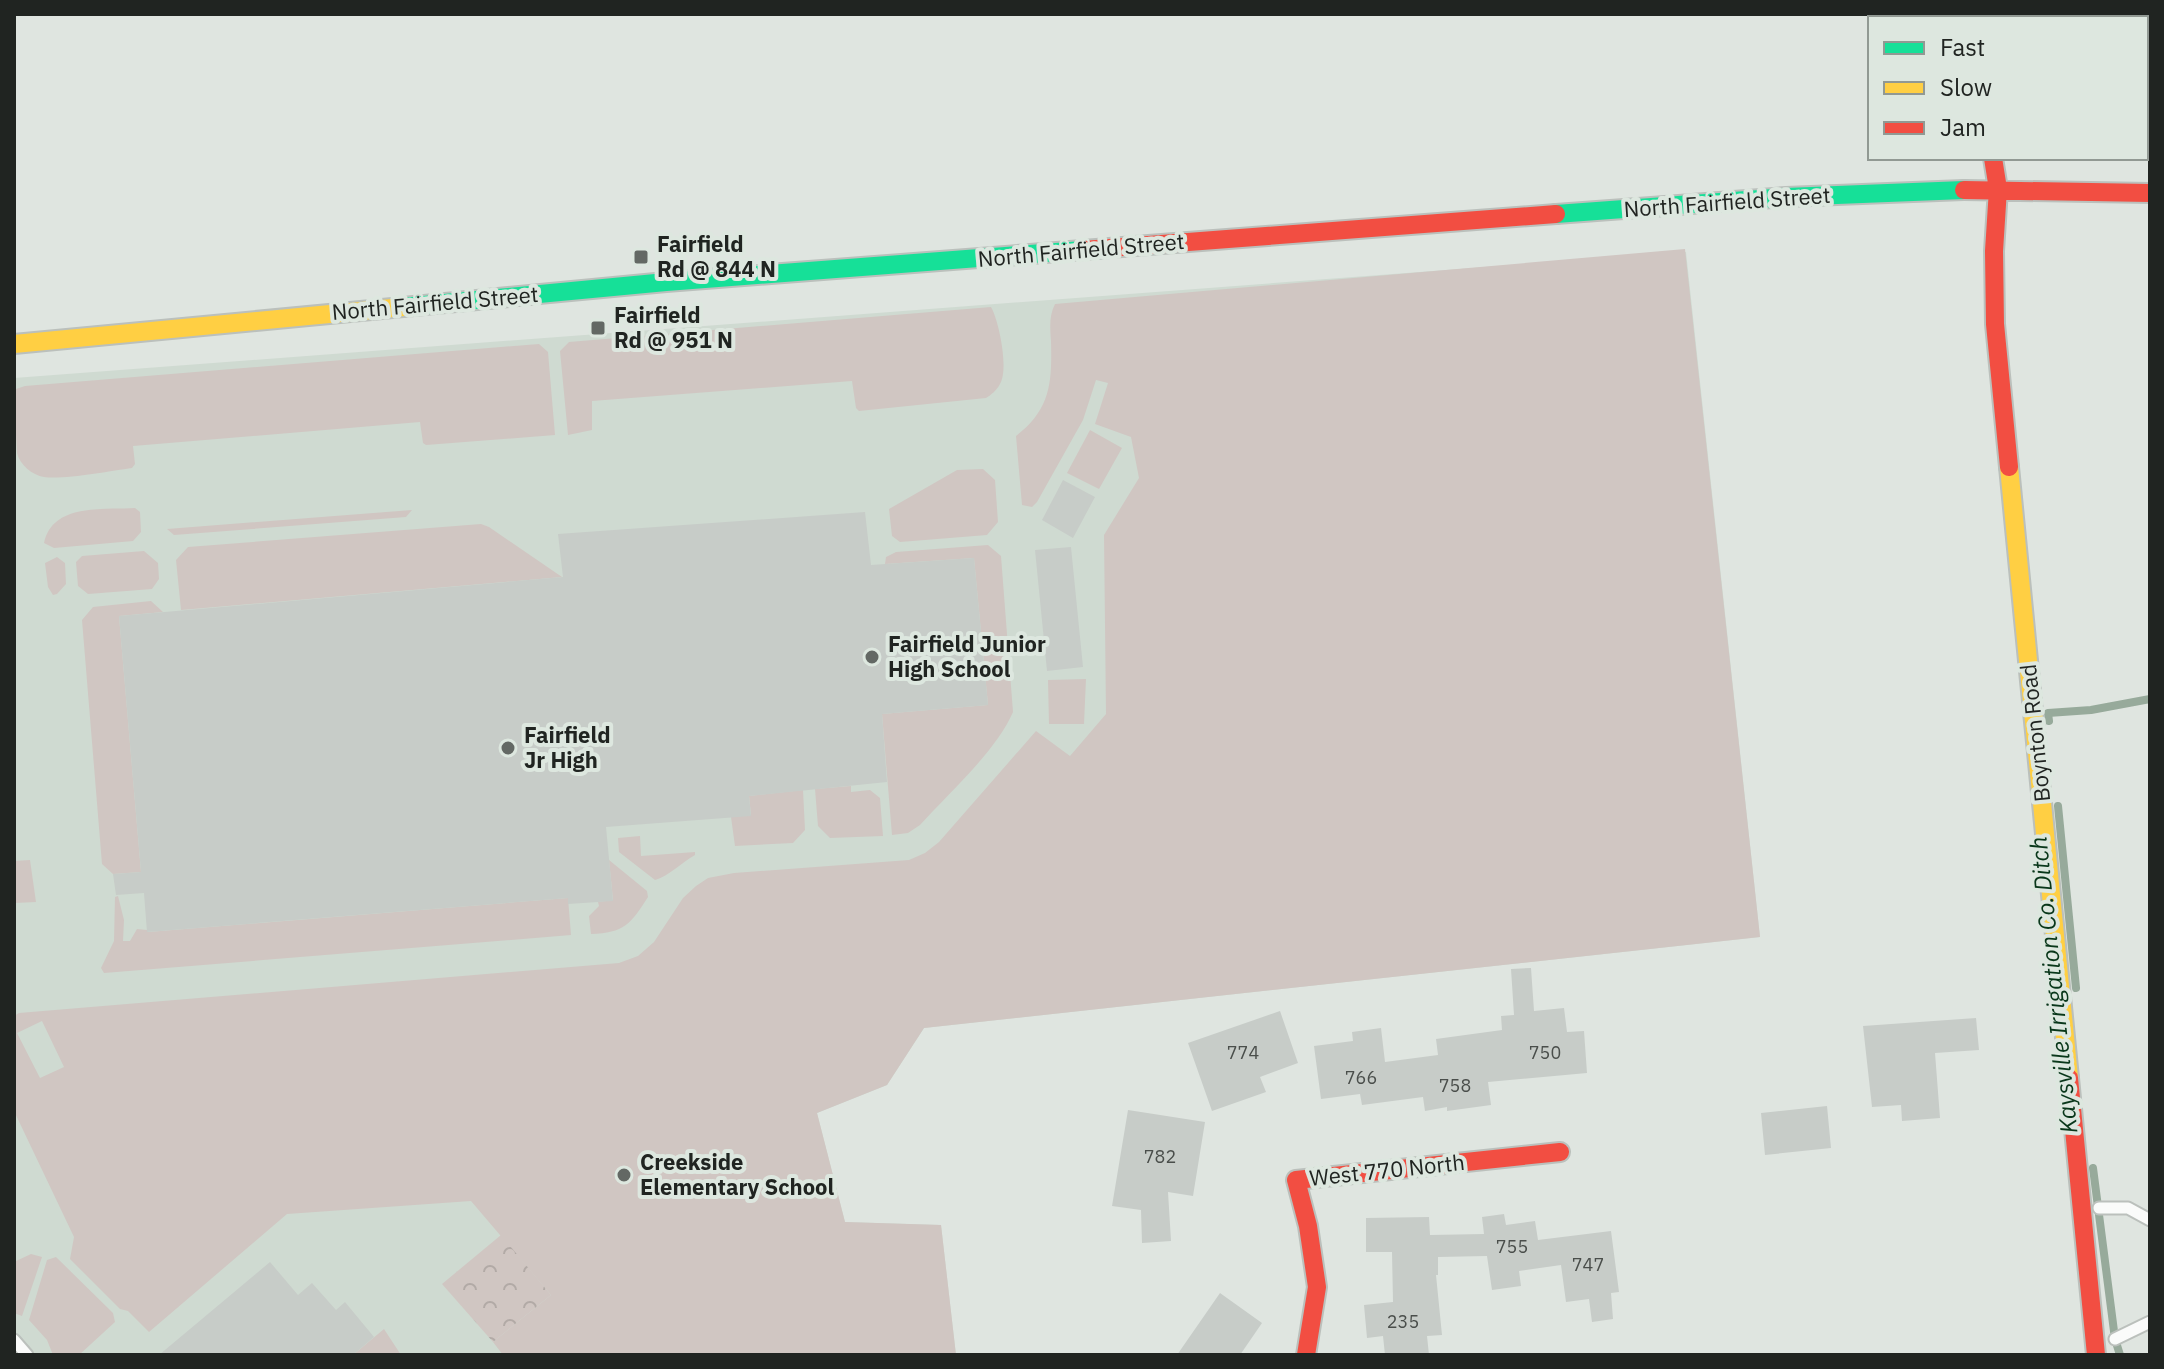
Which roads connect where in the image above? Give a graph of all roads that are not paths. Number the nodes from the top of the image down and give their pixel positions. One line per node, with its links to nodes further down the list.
1 (1993, 160): 2 (street, Boynton Road)
2 (1998, 189): 3 (street, North Fairfield Street); 4 (street, North Fairfield Street); 13 (street, Boynton Road)
3 (2150, 193)
4 (14, 344)
5 (1560, 1152): 12 (street, West 770 North)
6 (2099, 1208): 7 (lane)
7 (2150, 1220)
8 (2150, 1322): 9 (lane)
9 (2115, 1339)
10 (14, 1340): 11 (lane)
11 (27, 1355)
12 (1306, 1355)
13 (2096, 1355)

